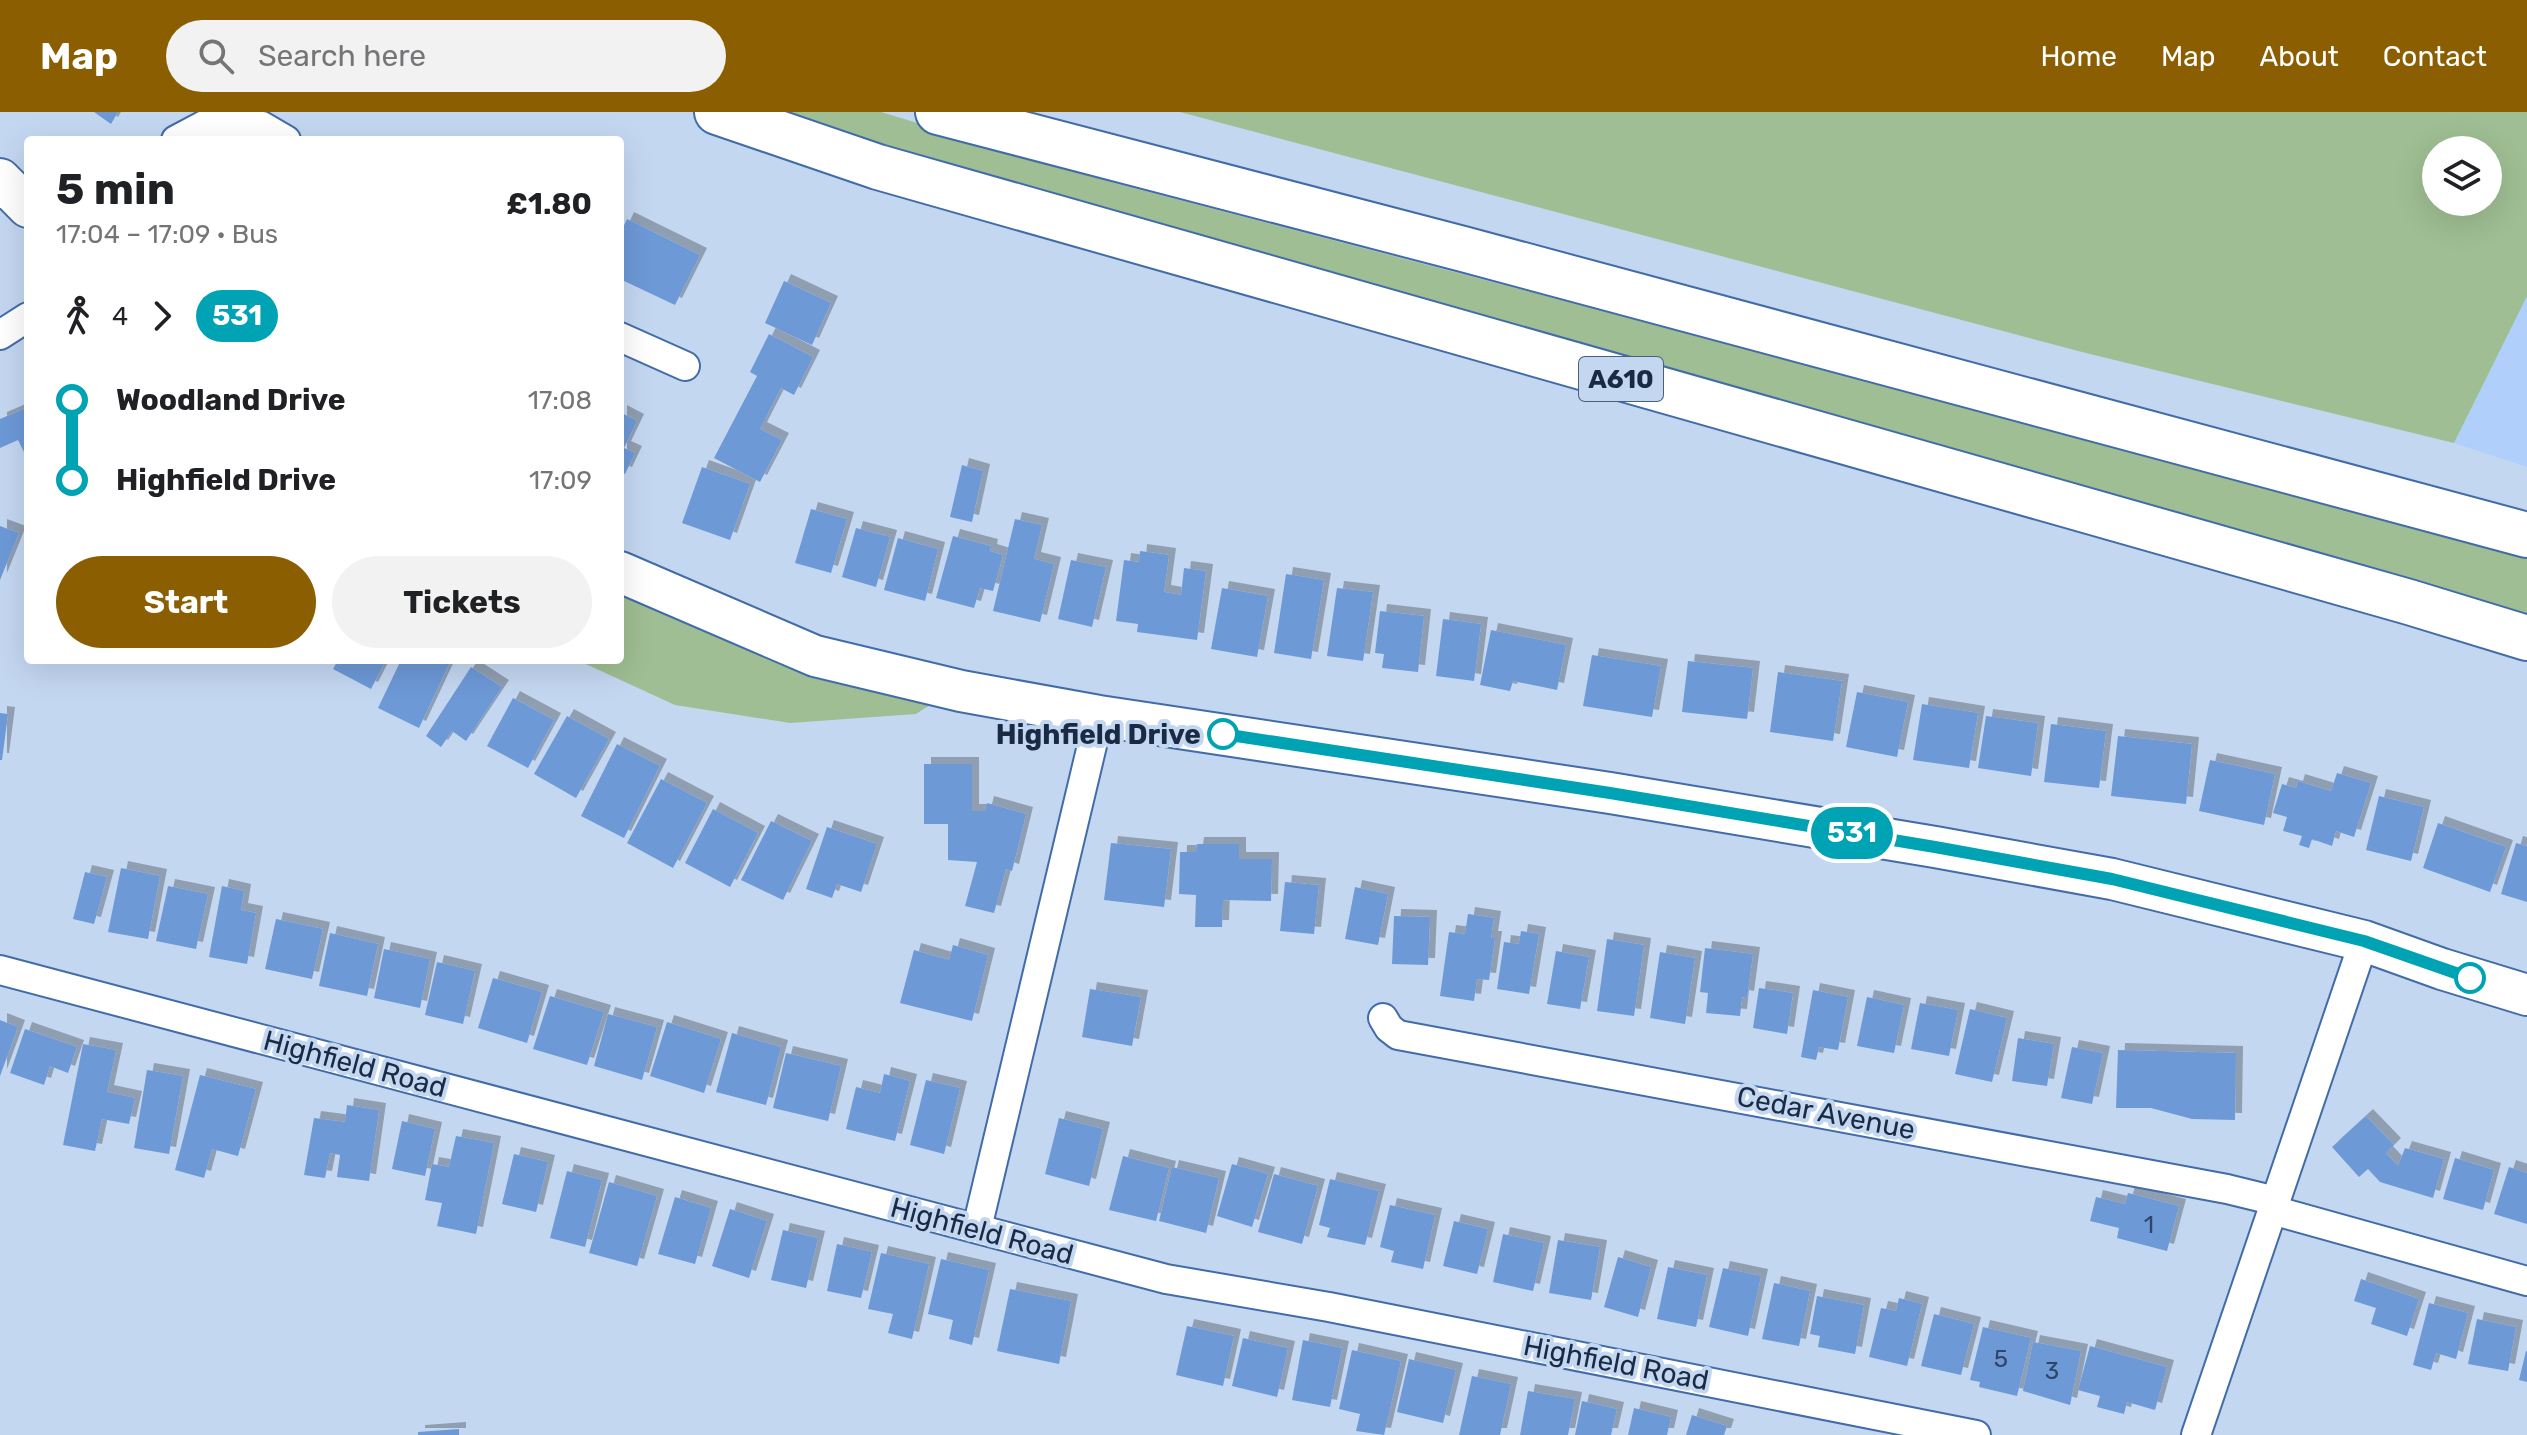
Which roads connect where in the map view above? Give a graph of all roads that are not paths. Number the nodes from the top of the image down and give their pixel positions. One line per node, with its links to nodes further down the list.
1 (717, 112): 13 (highway, A610)
2 (938, 112): 11 (highway)
3 (184, 136): 4 (street)
4 (279, 136)
5 (0, 179): 6 (street)
6 (24, 203)
7 (24, 320): 8 (street)
8 (0, 335)
9 (624, 339): 10 (street)
10 (685, 366)
11 (2527, 535)
12 (624, 574): 14 (street)
13 (2527, 638)
14 (1099, 716): 15 (street); 20 (street)
15 (2364, 941): 17 (street); 19 (street)
16 (0, 970): 20 (street, Highfield Road)
17 (2527, 995)
18 (1383, 1018): 19 (street, Cedar Avenue)
19 (2274, 1205): 21 (street, Cedar Avenue); 23 (street)
20 (977, 1228): 22 (street, Highfield Road)
21 (2527, 1281)
22 (1976, 1435)
23 (2196, 1435)

